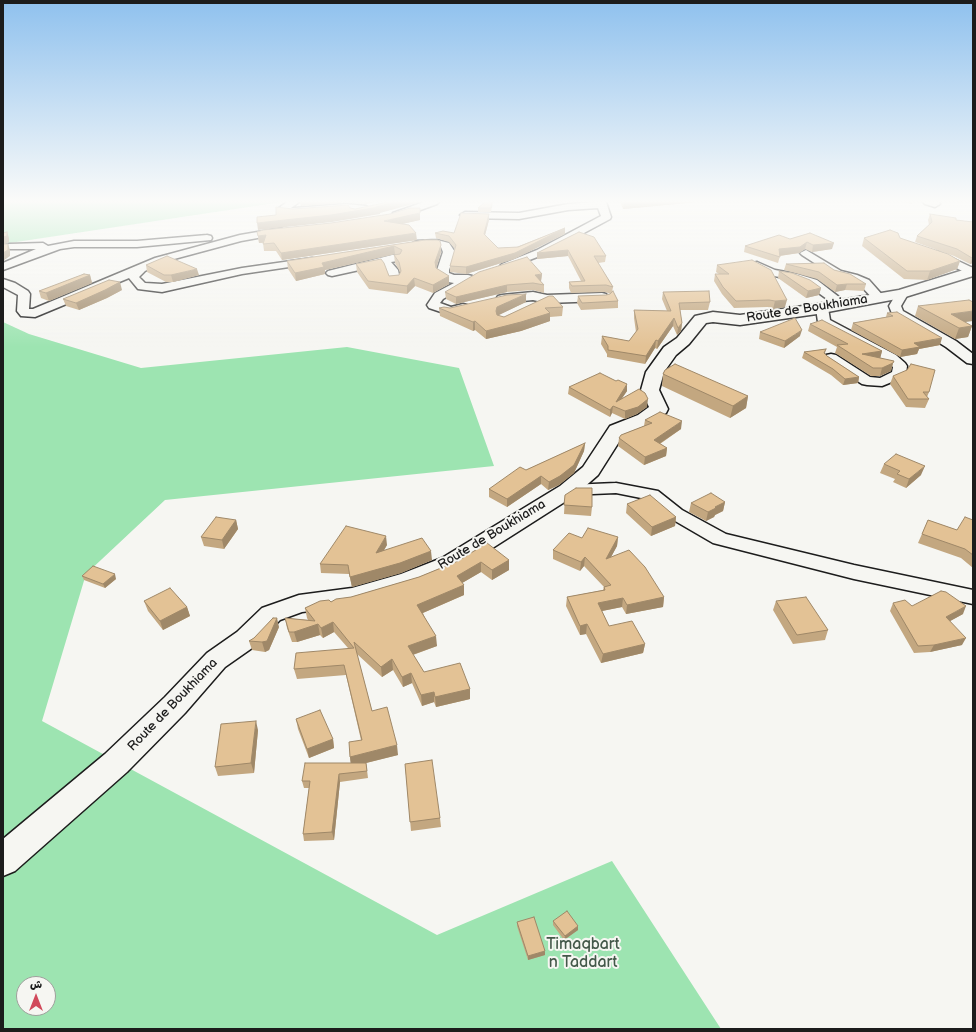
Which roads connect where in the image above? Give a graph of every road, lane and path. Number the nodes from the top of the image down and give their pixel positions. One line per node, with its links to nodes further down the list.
1 (44, 250): 12 (street)
2 (197, 250): 13 (street)
3 (401, 250): 8 (street)
4 (448, 250): 10 (street)
5 (545, 250): 14 (street)
6 (927, 250): 15 (street)
7 (806, 253): 24 (street)
8 (381, 256): 10 (street); 16 (street); 18 (street)
9 (324, 259): 13 (street)
10 (447, 259): 19 (street)
11 (757, 265): 26 (street)
12 (3, 267)
13 (141, 269): 20 (street)
14 (496, 269)
15 (973, 271): 21 (street, Route de Boukhiama)
16 (332, 273)
17 (481, 274): 19 (street)
18 (394, 279)
19 (468, 280): 27 (street)
20 (3, 283)
21 (902, 294): 24 (street, Route de Boukhiama); 31 (street)
22 (605, 297): 23 (street)
23 (547, 298): 25 (street); 29 (street)
24 (880, 298): 26 (street, Route de Boukhiama)
25 (493, 301)
26 (842, 304): 28 (street, Route de Boukhiama)
27 (472, 306)
28 (822, 308): 30 (street); 32 (street, Route de Boukhiama)
29 (522, 310)
30 (831, 358)
31 (972, 360)
32 (566, 490): 33 (street); 34 (street, Route de Boukhiama)
33 (973, 597)
34 (3, 860)

